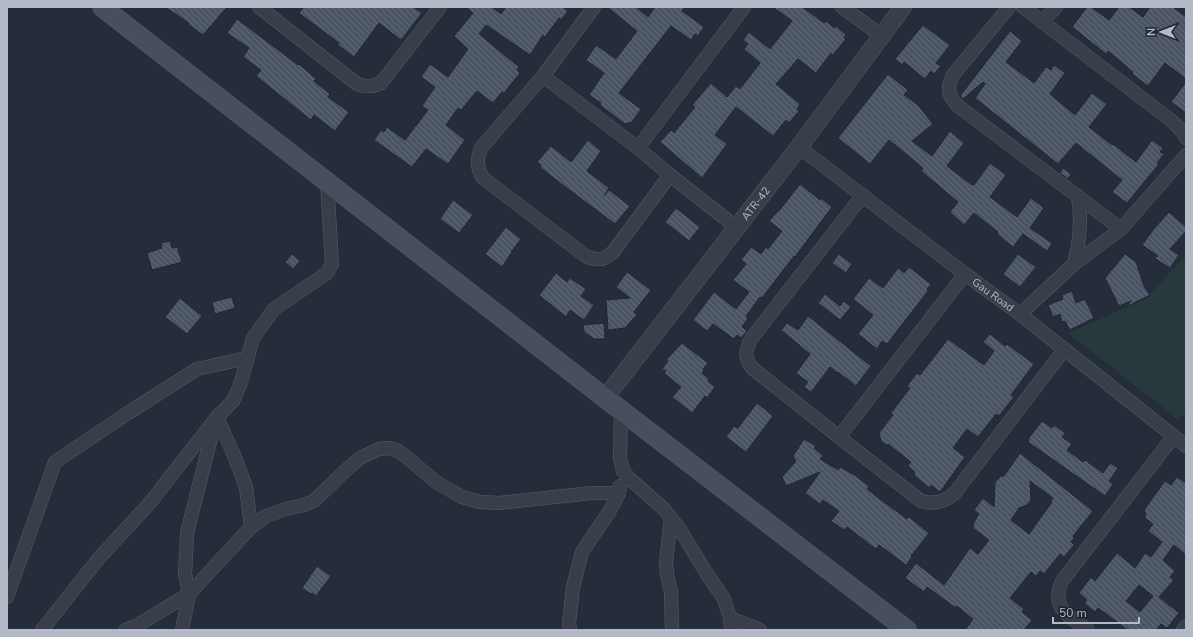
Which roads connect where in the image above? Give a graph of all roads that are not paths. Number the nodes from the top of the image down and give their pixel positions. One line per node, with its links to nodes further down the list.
1 (102, 7): 19 (main road)
2 (259, 7): 3 (street)
3 (440, 7)
4 (594, 7): 13 (street)
5 (744, 7): 16 (street)
6 (842, 7): 12 (street)
7 (903, 7): 12 (street, ATR-42)
8 (1009, 7): 21 (street)
9 (1023, 7): 11 (street)
10 (1056, 7): 11 (street)
11 (1042, 22): 14 (street)
12 (882, 36): 15 (street, ATR-42)
13 (543, 76): 16 (street); 18 (street)
14 (1186, 138)
15 (799, 147): 20 (street, Gau Road); 22 (street, ATR-42)
16 (638, 148): 18 (street)
17 (1186, 155): 23 (street)
18 (670, 175): 22 (street)
19 (327, 181): 28 (street); 29 (main road)
20 (863, 195): 25 (street, Gau Road); 33 (street)
21 (1078, 196): 23 (street); 24 (street)
22 (736, 227): 29 (street, ATR-42)
23 (1121, 229): 24 (street)
24 (1074, 264): 26 (street)
25 (965, 274): 26 (street, Gau Road); 33 (street)
26 (1020, 314): 27 (street, Gau Road)
27 (1064, 350): 32 (street, Gau Road); 33 (street)
28 (247, 358): 31 (street); 40 (street)
29 (605, 398): 30 (main road)
30 (620, 410): 35 (street); 50 (main road)
31 (217, 417): 38 (street); 39 (street); 44 (street)
32 (1174, 436): 34 (street, Gau Road); 51 (street)
33 (839, 438)
34 (1186, 446)
35 (623, 471): 36 (street); 37 (street)
36 (619, 493): 38 (street); 47 (street)
37 (671, 518): 41 (street); 48 (street)
38 (251, 527): 39 (street)
39 (189, 594): 43 (street); 46 (street)
40 (7, 597)
41 (730, 624): 49 (street)
42 (1186, 626): 52 (street)
43 (137, 628): 45 (street)
44 (42, 630)
45 (125, 630)
46 (182, 630)
47 (570, 630)
48 (672, 630)
49 (760, 630)
50 (907, 630)
51 (1088, 630)
52 (1183, 630)

